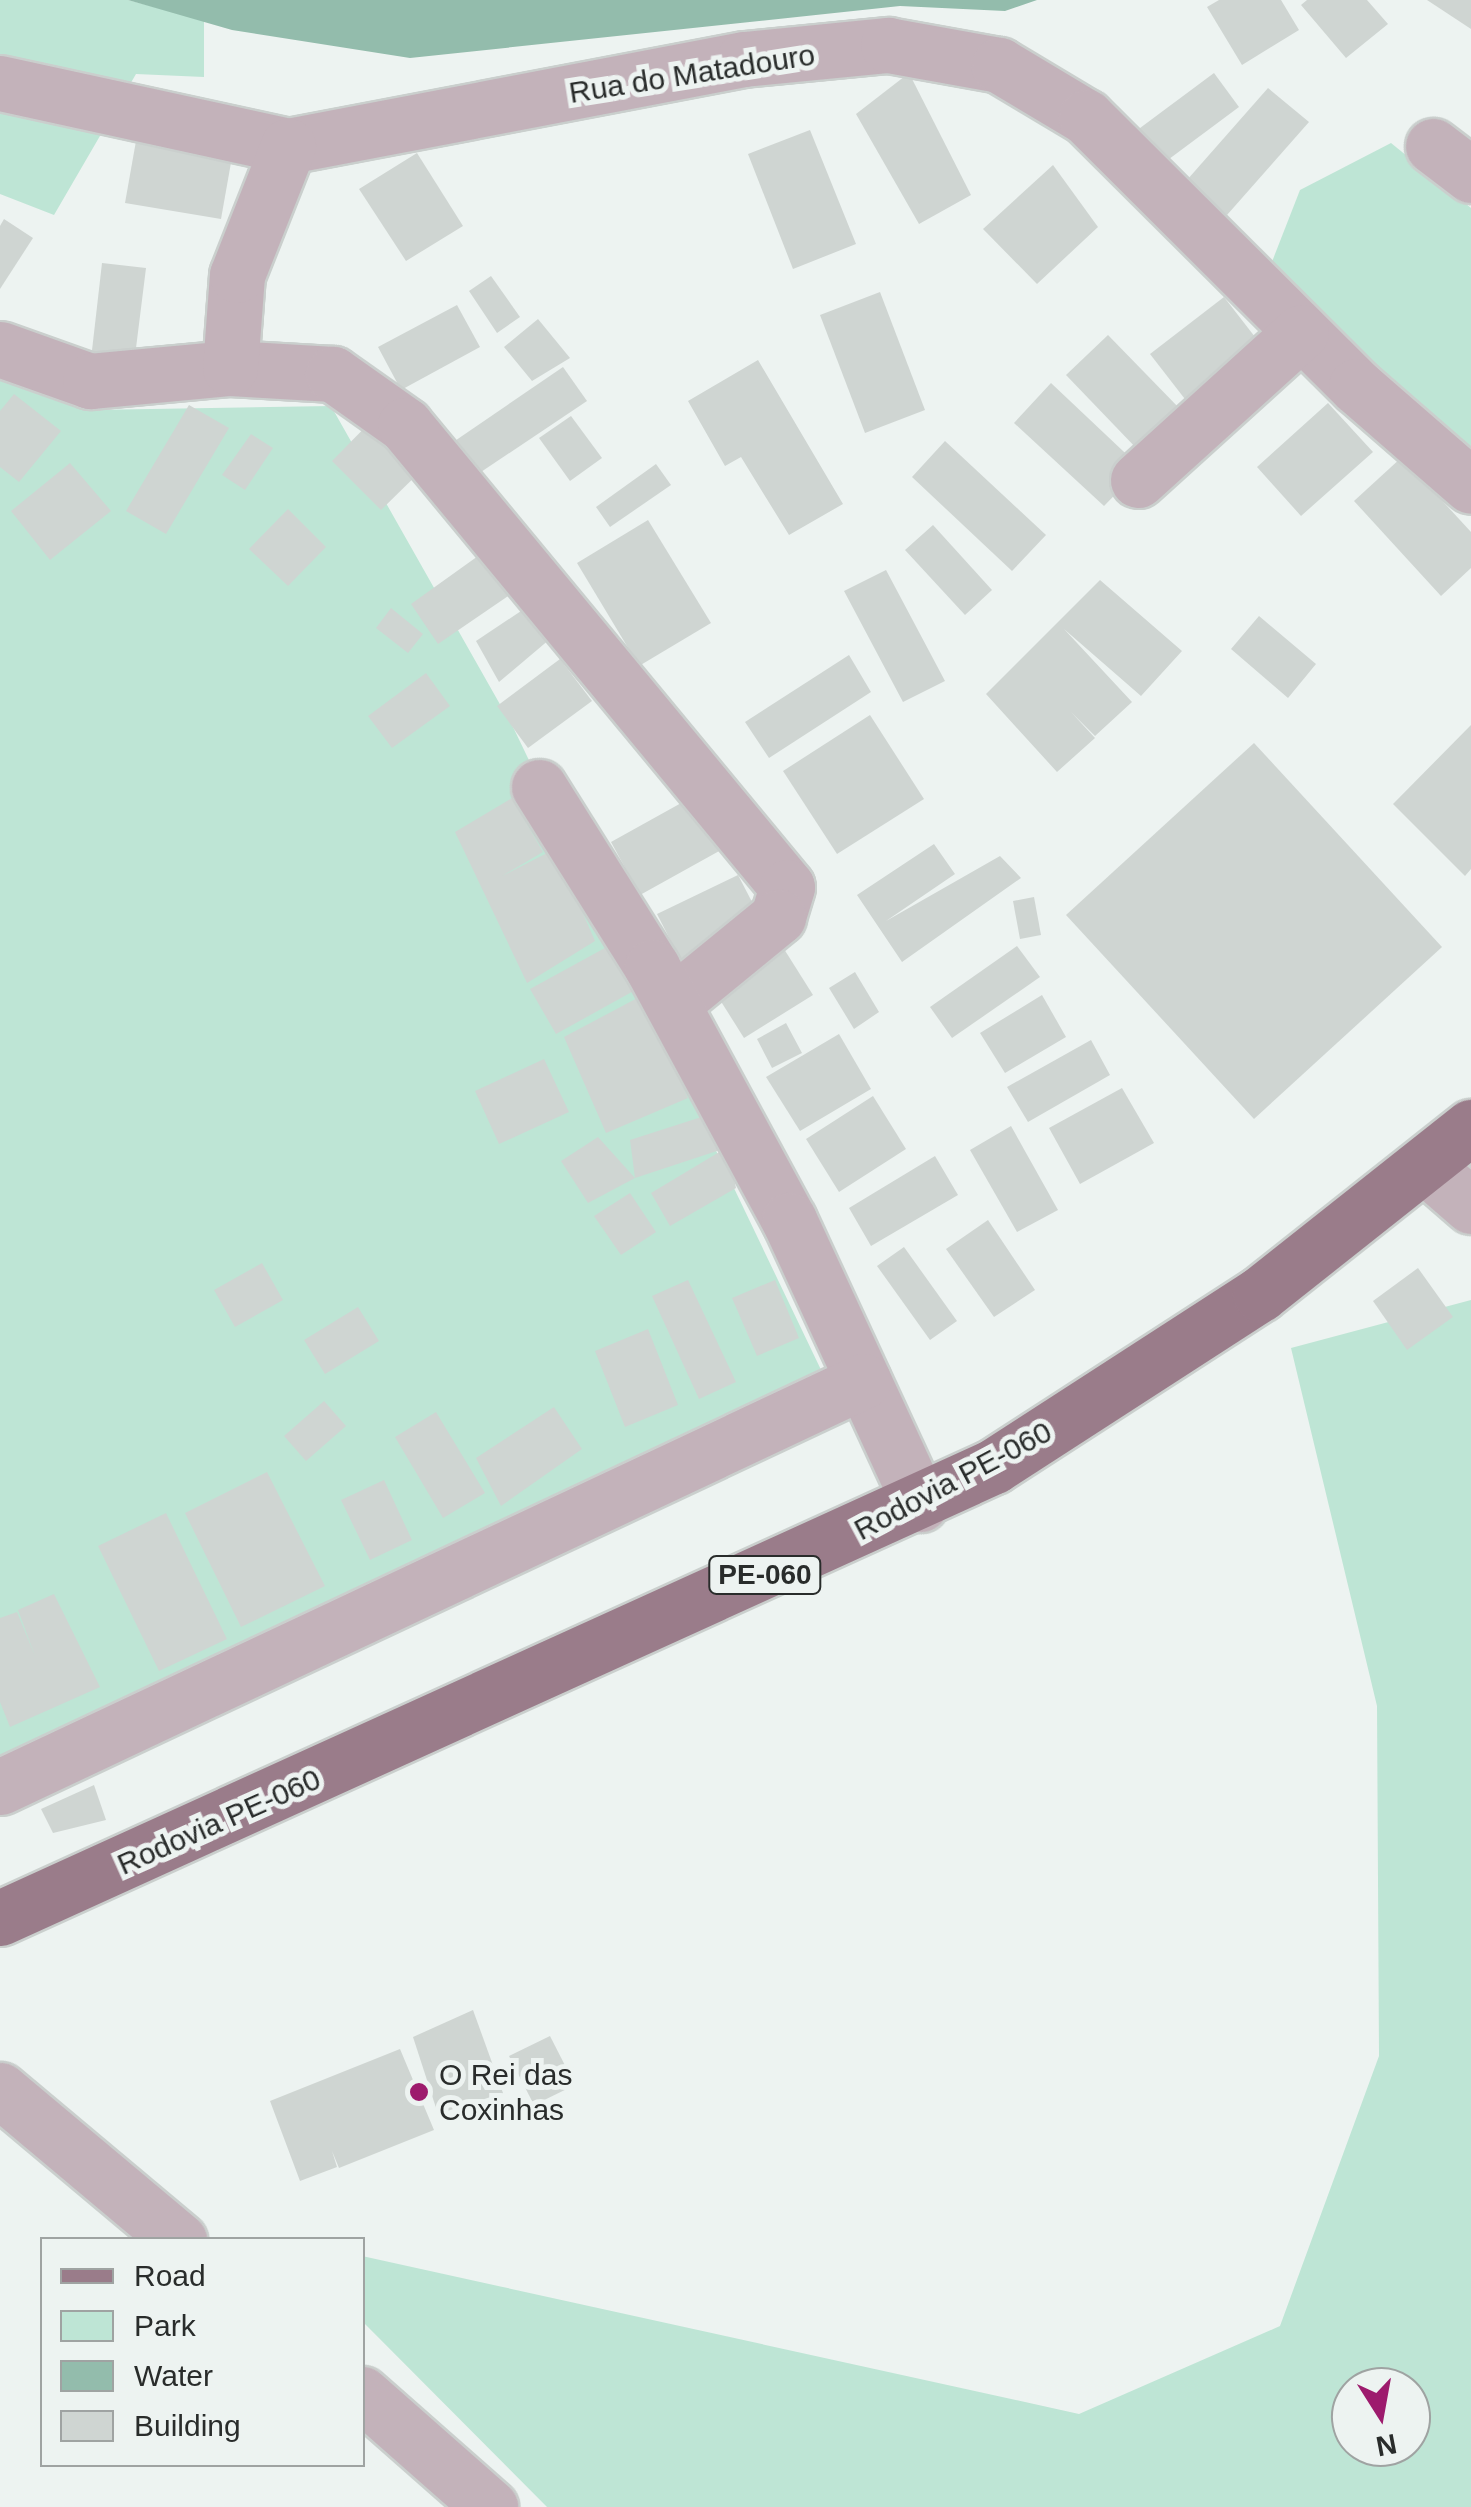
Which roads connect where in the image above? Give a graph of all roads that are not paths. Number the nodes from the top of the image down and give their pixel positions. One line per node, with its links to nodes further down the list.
1 (0, 83): 2 (street, Rua do Matadouro)
2 (288, 146): 3 (street, Rua do Matadouro); 5 (street)
3 (1301, 332): 6 (street); 7 (street, Rua do Matadouro)
4 (0, 349): 5 (street)
5 (230, 368): 9 (street)
6 (1138, 480)
7 (1471, 486)
8 (539, 787): 9 (street)
9 (673, 1004): 13 (street)
10 (1471, 1127): 11 (main road, Rodovia PE-060 / PE-060)
11 (1426, 1166): 12 (street); 14 (main road, Rodovia PE-060 / PE-060)
12 (1471, 1206)
13 (862, 1381): 14 (street); 15 (street)
14 (920, 1504): 16 (main road, Rodovia PE-060 / PE-060)
15 (0, 1787)
16 (0, 1918)
17 (0, 2090): 18 (street)
18 (175, 2237)
19 (365, 2397): 20 (street)
20 (490, 2507)

